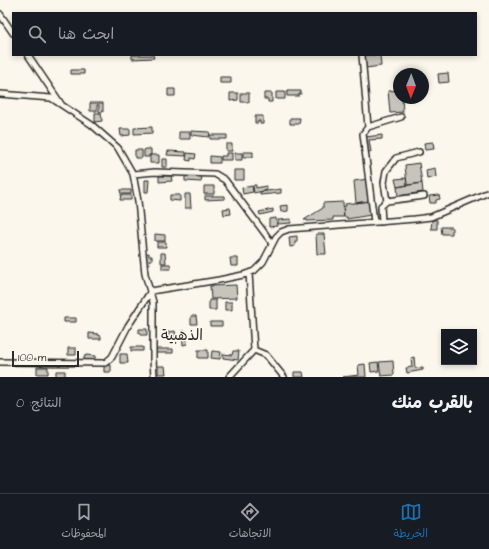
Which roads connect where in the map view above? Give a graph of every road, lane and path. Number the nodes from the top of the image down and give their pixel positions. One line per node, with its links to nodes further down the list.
1 (0, 14): 2 (street)
2 (12, 32)
3 (29, 56): 6 (street)
4 (362, 56): 8 (street)
5 (0, 94): 6 (street)
6 (63, 106): 10 (street)
7 (401, 117): 8 (street)
8 (368, 127): 14 (street)
9 (419, 152): 13 (street)
10 (133, 174): 16 (street); 18 (street)
11 (489, 192): 15 (street)
12 (424, 196): 13 (street)
13 (387, 201): 15 (street)
14 (374, 222): 15 (street); 16 (street)
15 (382, 222)
16 (272, 243): 17 (street)
17 (249, 273): 18 (street); 19 (street)
18 (151, 291): 20 (street); 22 (street)
19 (254, 350): 21 (street); 23 (street)
20 (0, 362)
21 (278, 370)
22 (154, 377)
23 (229, 377)

